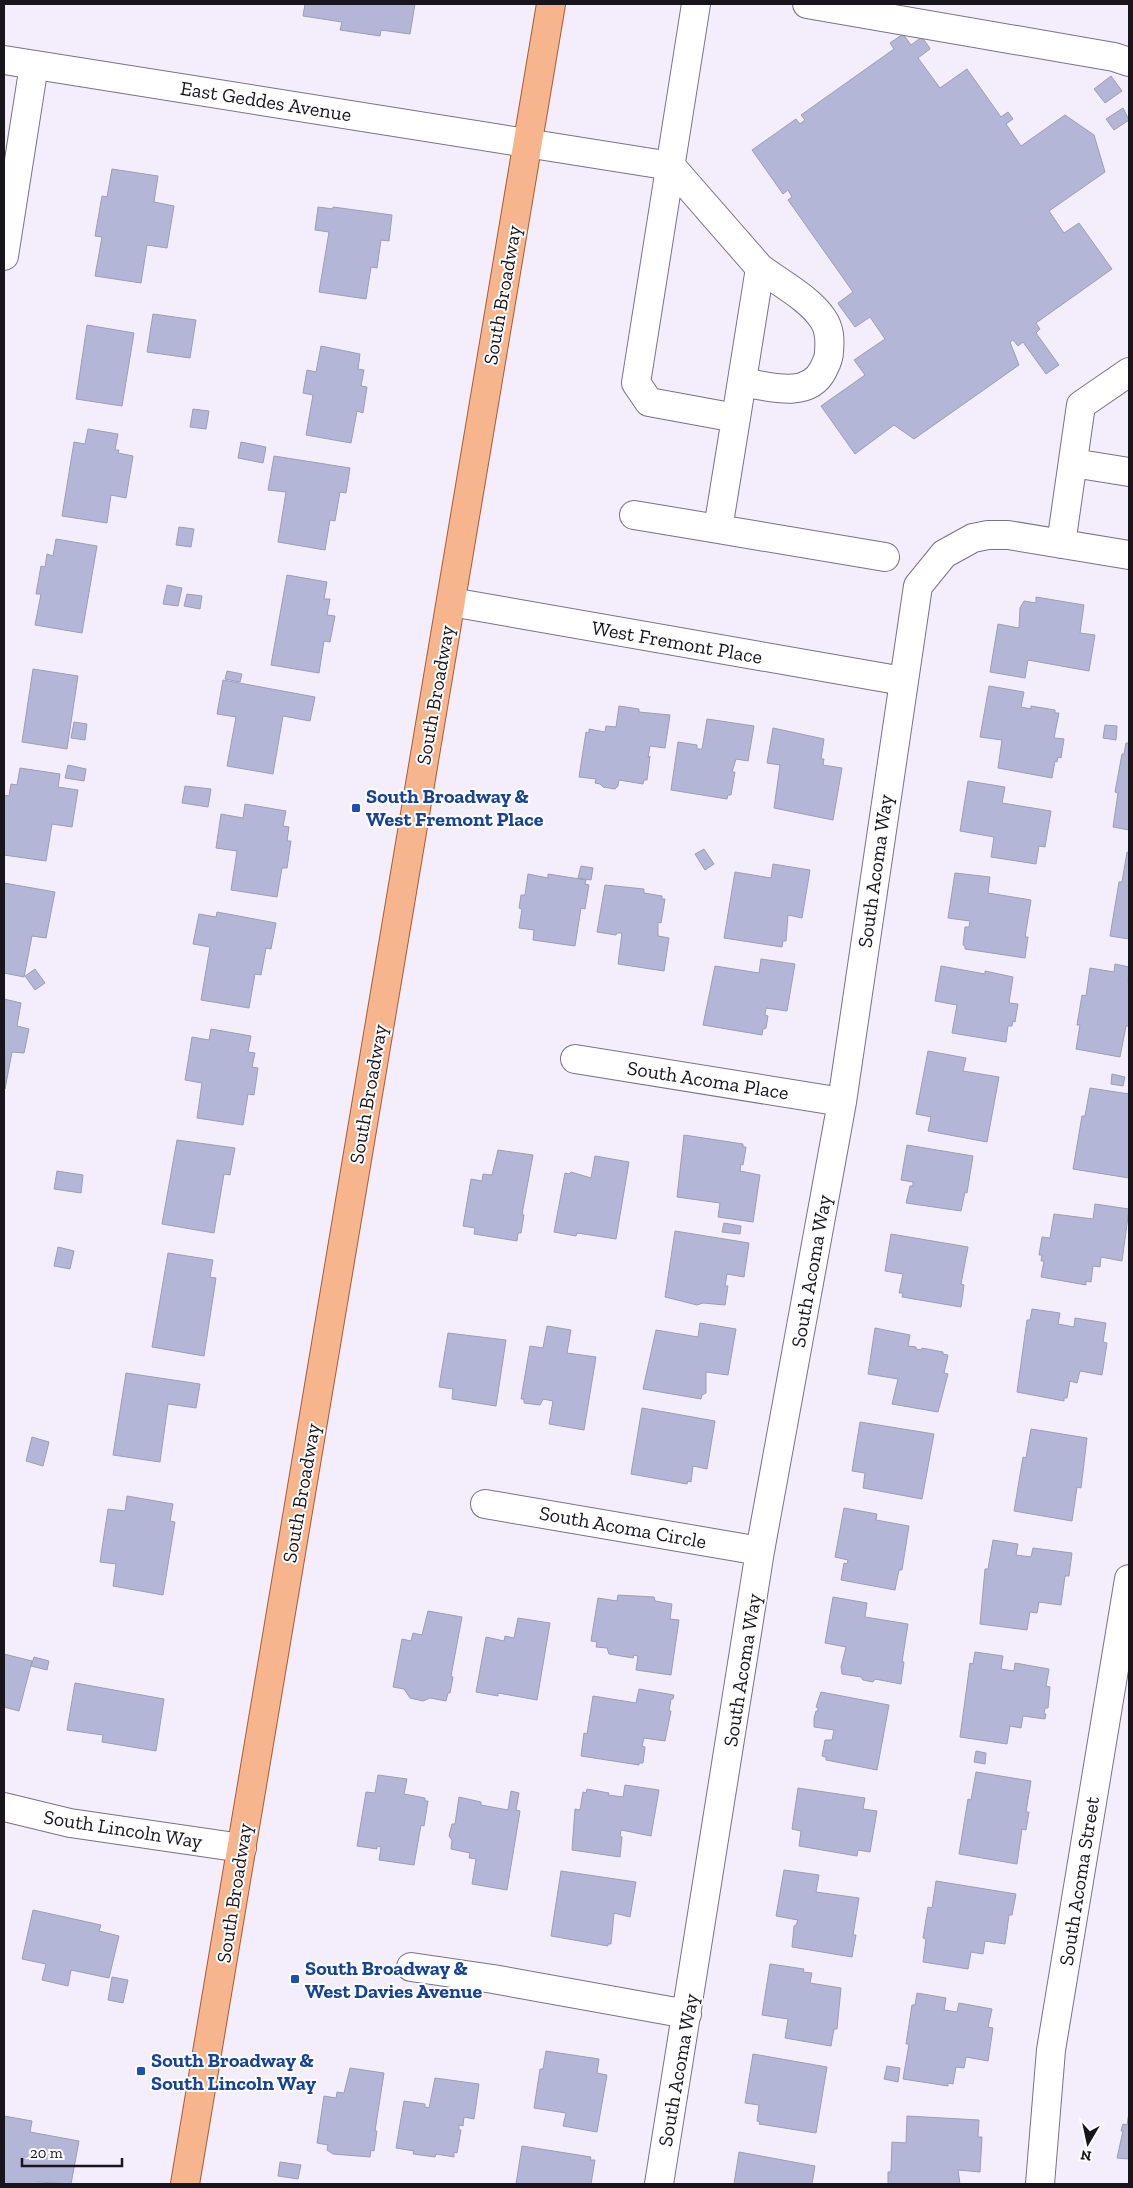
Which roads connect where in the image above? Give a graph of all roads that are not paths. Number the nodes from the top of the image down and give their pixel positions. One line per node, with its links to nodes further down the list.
1 (552, 4): 7 (main road, South Broadway)
2 (696, 4): 8 (street)
3 (807, 4): 5 (street)
4 (4, 60): 6 (street, East Geddes Avenue)
5 (1129, 62)
6 (34, 65): 7 (street, East Geddes Avenue); 9 (street)
7 (528, 143): 8 (street, East Geddes Avenue); 21 (main road, South Broadway)
8 (671, 166): 10 (street); 13 (street)
9 (4, 256)
10 (760, 268): 12 (street); 12 (street)
11 (1129, 372): 14 (street)
12 (742, 382): 13 (street)
13 (736, 418): 17 (street)
14 (1073, 463): 15 (street); 18 (street)
15 (1129, 472)
16 (634, 515): 17 (street)
17 (718, 529): 20 (street)
18 (1061, 544): 19 (street, South Acoma Way); 22 (street, South Acoma Way)
19 (1129, 555)
20 (885, 557)
21 (451, 602): 22 (street, West Fremont Place); 29 (main road, South Broadway)
22 (903, 681): 24 (street, South Acoma Way)
23 (575, 1059): 24 (street, South Acoma Place)
24 (842, 1102): 26 (street, South Acoma Way)
25 (485, 1504): 26 (street, South Acoma Circle)
26 (760, 1550): 31 (street, South Acoma Way)
27 (1129, 1579): 34 (street, South Acoma Street)
28 (4, 1807): 29 (street, South Lincoln Way)
29 (242, 1848): 32 (main road, South Broadway)
30 (411, 1967): 31 (street)
31 (688, 2014): 33 (street, South Acoma Way)
32 (185, 2184)
33 (658, 2184)
34 (1040, 2184)

